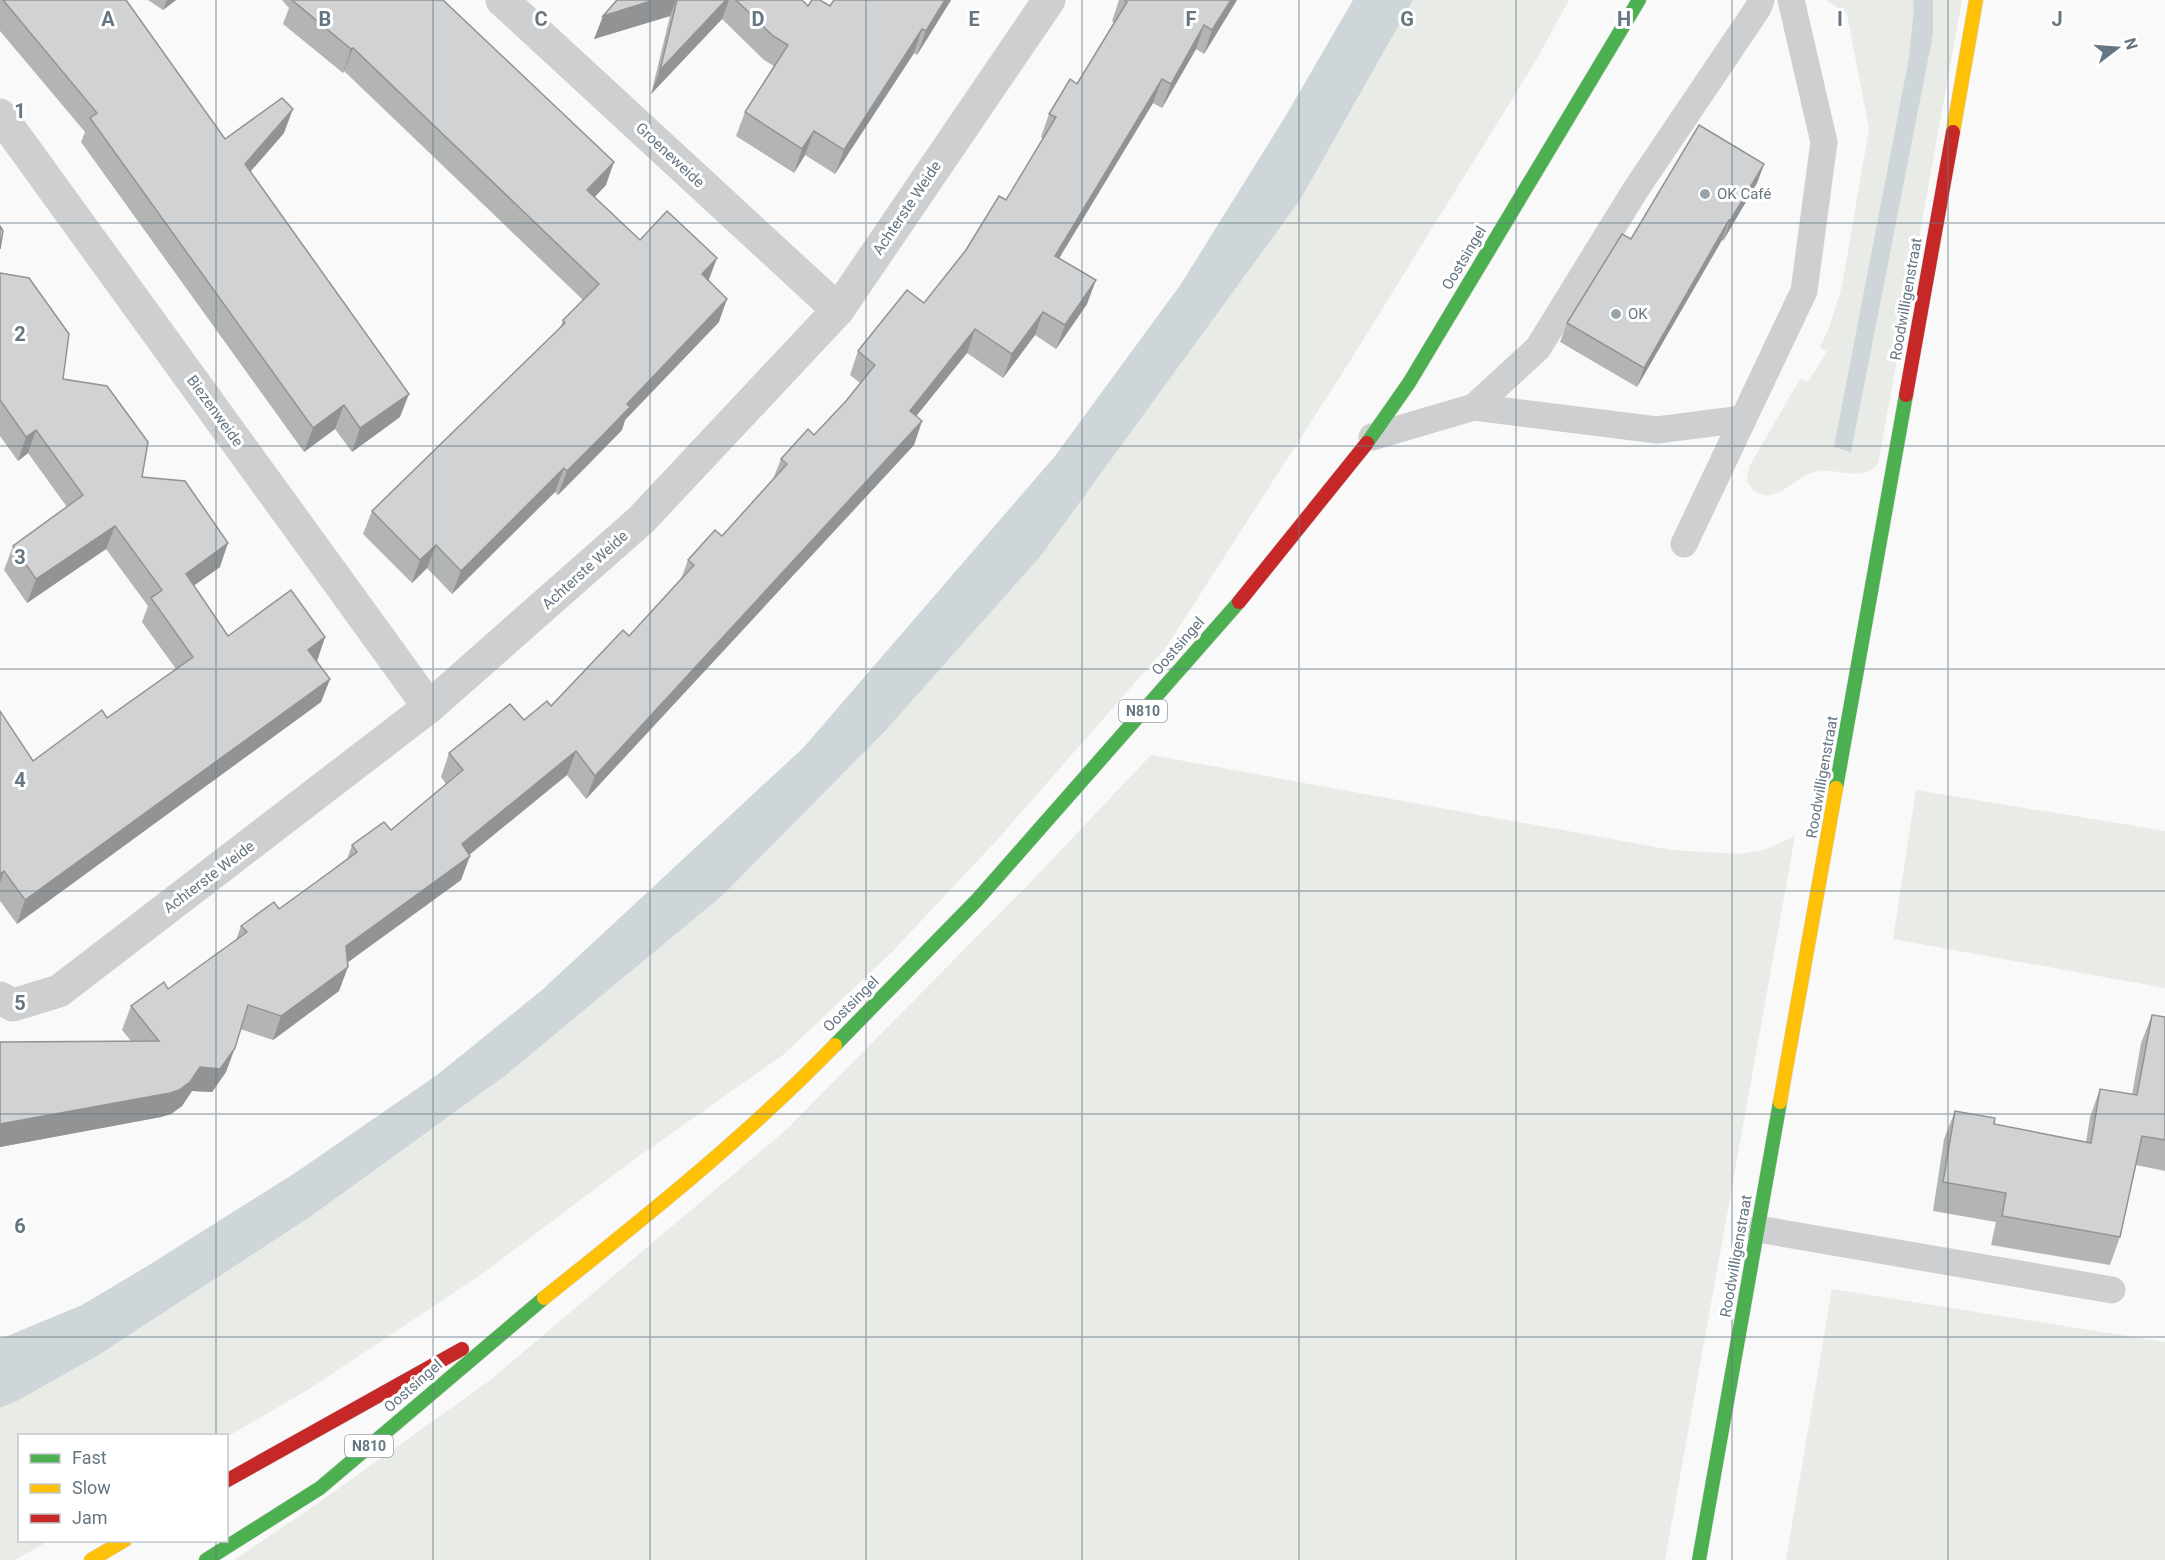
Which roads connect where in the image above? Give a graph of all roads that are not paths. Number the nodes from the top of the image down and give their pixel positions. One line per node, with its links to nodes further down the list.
1 (502, 0): 8 (street, Groeneweide)
2 (1049, 0): 8 (street, Achterste Weide)
3 (1639, 0): 11 (main road, Oostsingel / N810)
4 (1761, 0): 9 (lane)
5 (1791, 0): 10 (lane)
6 (1976, 0): 15 (main road, Roodwilligenstraat)
7 (0, 115): 13 (street, Biezenweide)
8 (838, 310): 13 (street, Achterste Weide)
9 (1474, 407): 10 (lane); 11 (lane)
10 (1743, 419): 12 (lane)
11 (1372, 437): 17 (main road, Oostsingel / N810)
12 (1684, 544)
13 (429, 708): 14 (street, Achterste Weide)
14 (0, 998)
15 (1758, 1229): 16 (lane); 22 (main road, Roodwilligenstraat)
16 (2112, 1290)
17 (521, 1316): 18 (main road, Oostsingel / N810); 21 (main road, Oostsingel / N810)
18 (228, 1480)
19 (122, 1542): 20 (main road)
20 (91, 1560)
21 (206, 1560)
22 (1699, 1560)

